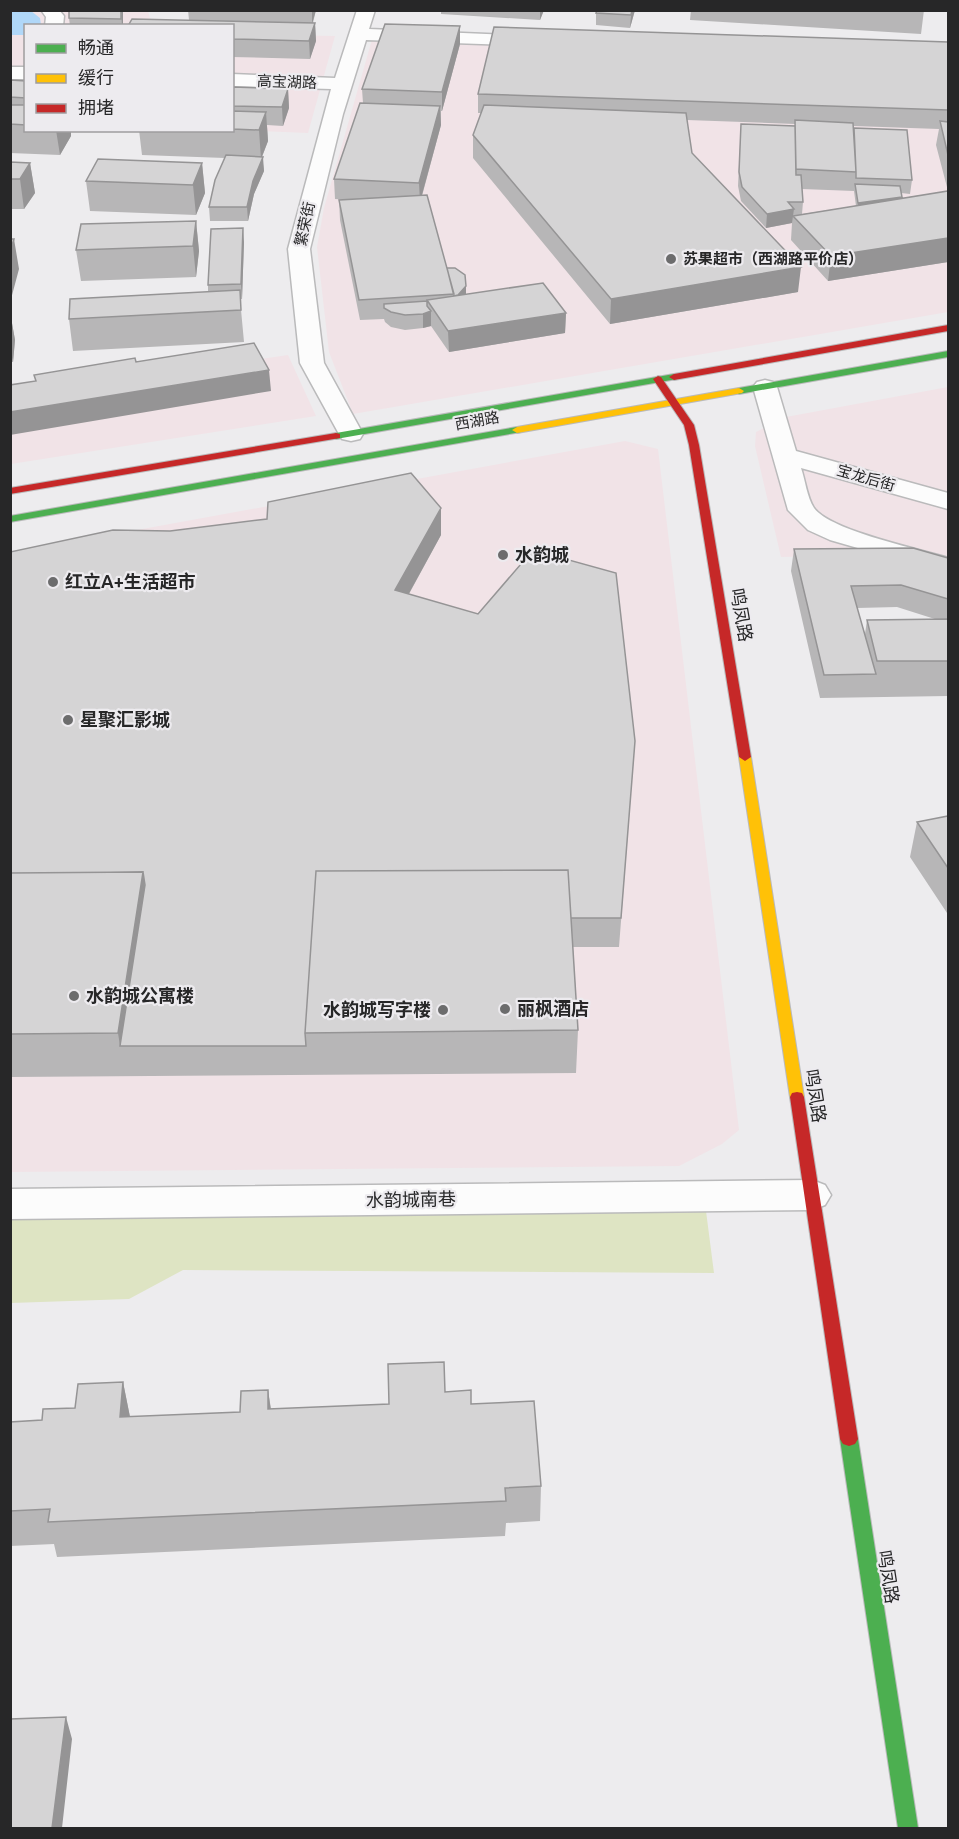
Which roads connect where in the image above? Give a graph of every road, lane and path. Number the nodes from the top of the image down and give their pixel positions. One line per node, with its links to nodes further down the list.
1 (49, 10): 3 (street)
2 (366, 10): 4 (street, 繁荣街)
3 (54, 24)
4 (357, 34): 5 (street); 7 (street, 繁荣街)
5 (549, 41)
6 (234, 80): 7 (street, 高宝湖路)
7 (342, 84): 13 (street, 繁荣街)
8 (948, 328): 10 (main road, 西湖路)
9 (948, 354): 11 (main road, 西湖路)
10 (658, 379): 12 (main road, 鸣凤路); 13 (main road, 西湖路)
11 (765, 387): 12 (main road, 西湖路); 14 (street)
12 (675, 404): 17 (main road, 西湖路); 19 (main road, 鸣凤路)
13 (351, 435): 15 (main road, 西湖路)
14 (784, 454): 16 (street, 宝龙后街); 18 (street)
15 (10, 491)
16 (948, 501)
17 (10, 519)
18 (948, 566)
19 (812, 1195): 20 (street, 水韵城南巷); 21 (main road, 鸣凤路)
20 (10, 1204)
21 (908, 1828)

